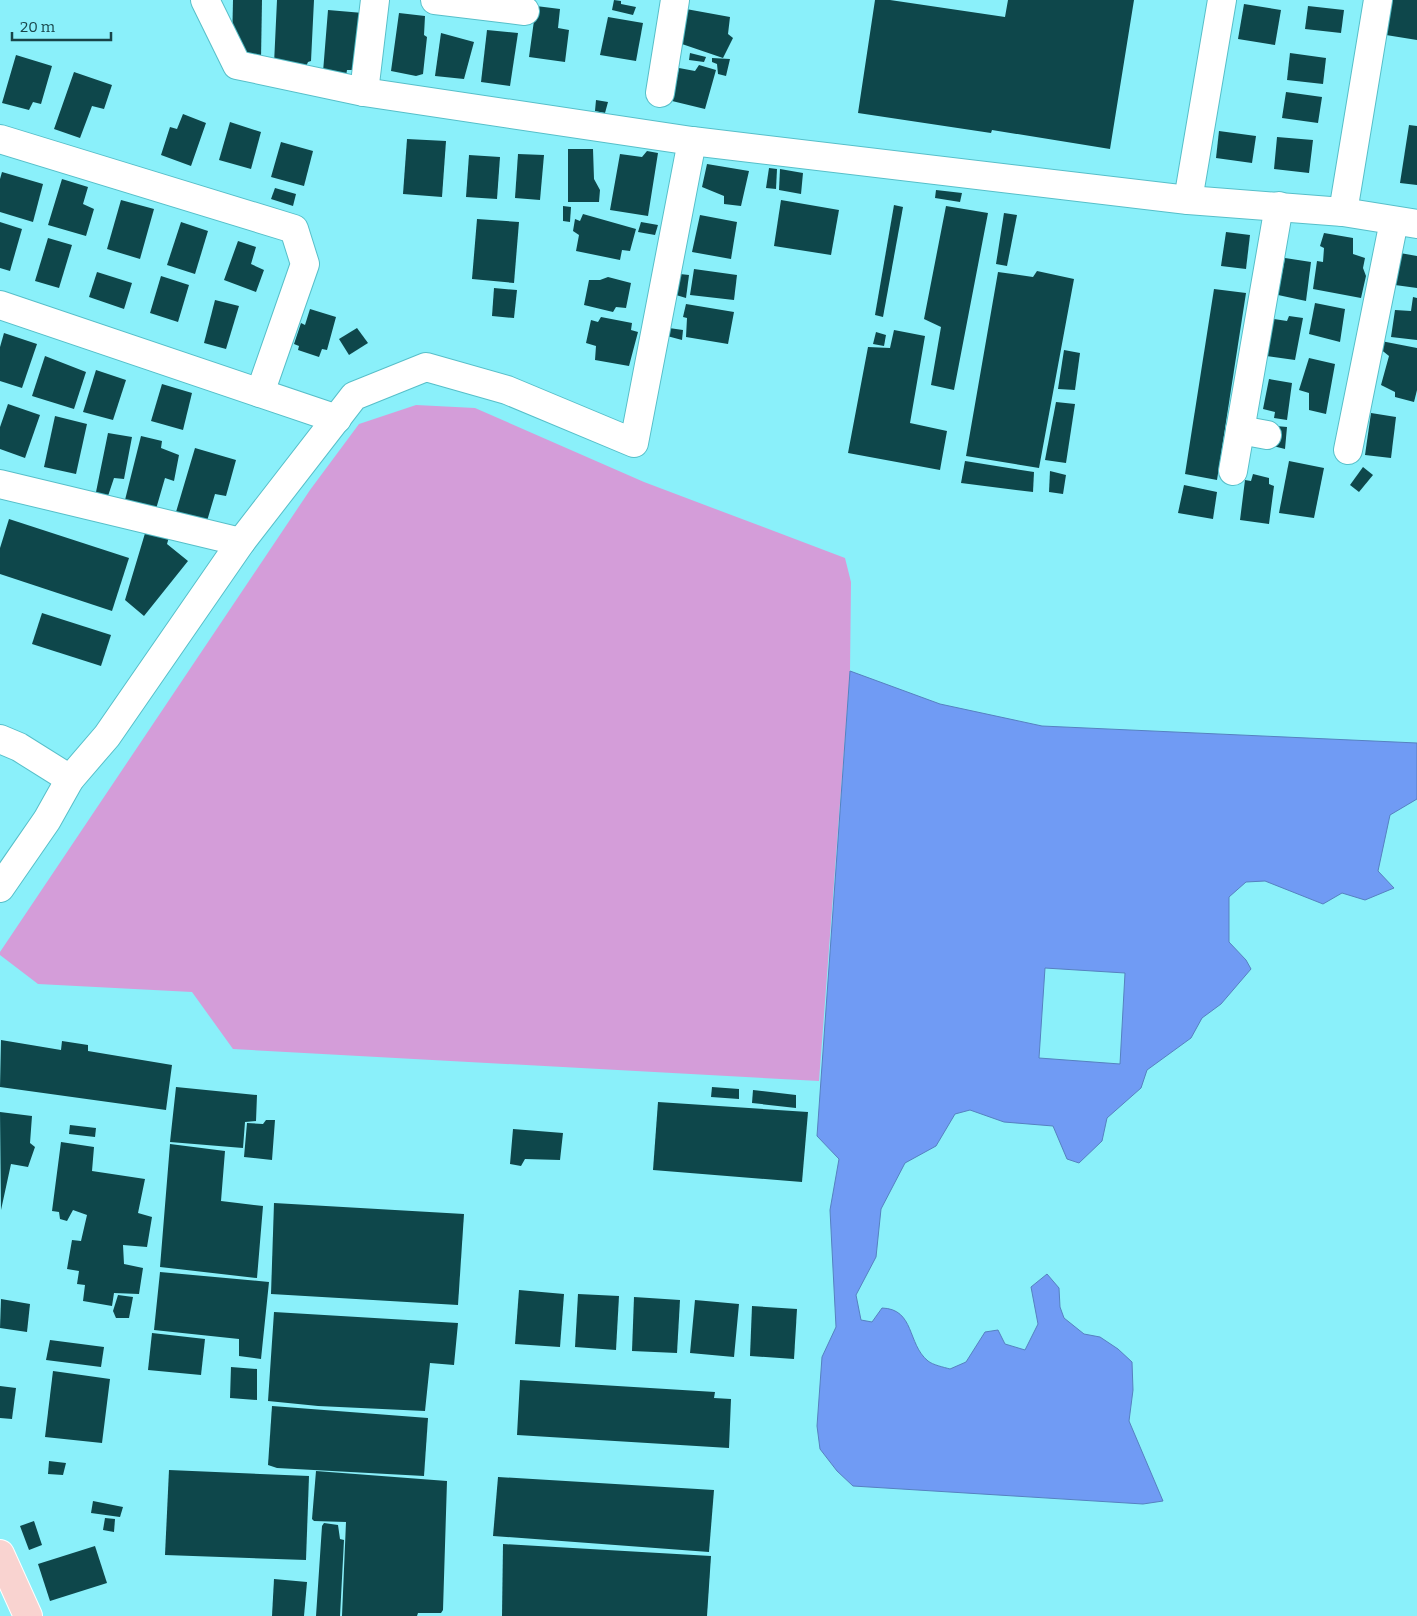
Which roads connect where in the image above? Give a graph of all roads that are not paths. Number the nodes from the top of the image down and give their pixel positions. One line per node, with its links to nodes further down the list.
1 (205, 0): 8 (street)
2 (375, 0): 8 (street)
3 (435, 0): 7 (street)
4 (675, 0): 9 (street)
5 (1222, 0): 12 (street)
6 (1378, 0): 14 (street)
7 (525, 12)
8 (364, 92): 11 (street)
9 (660, 93)
10 (0, 139): 17 (street)
11 (692, 141): 12 (street); 18 (street)
12 (1188, 200): 13 (street)
13 (1279, 206): 14 (street); 19 (street)
14 (1343, 212): 15 (street)
15 (1406, 222): 21 (street)
16 (0, 305): 17 (street)
17 (260, 393): 18 (street)
18 (337, 419): 24 (street)
19 (1240, 430): 20 (street); 22 (street)
20 (1267, 435)
21 (1348, 450)
22 (1233, 471)
23 (0, 484): 24 (street)
24 (241, 542): 26 (street)
25 (0, 740): 26 (street)
26 (70, 780): 27 (street)
27 (0, 888)
28 (0, 1554): 29 (main road)
29 (28, 1616)

